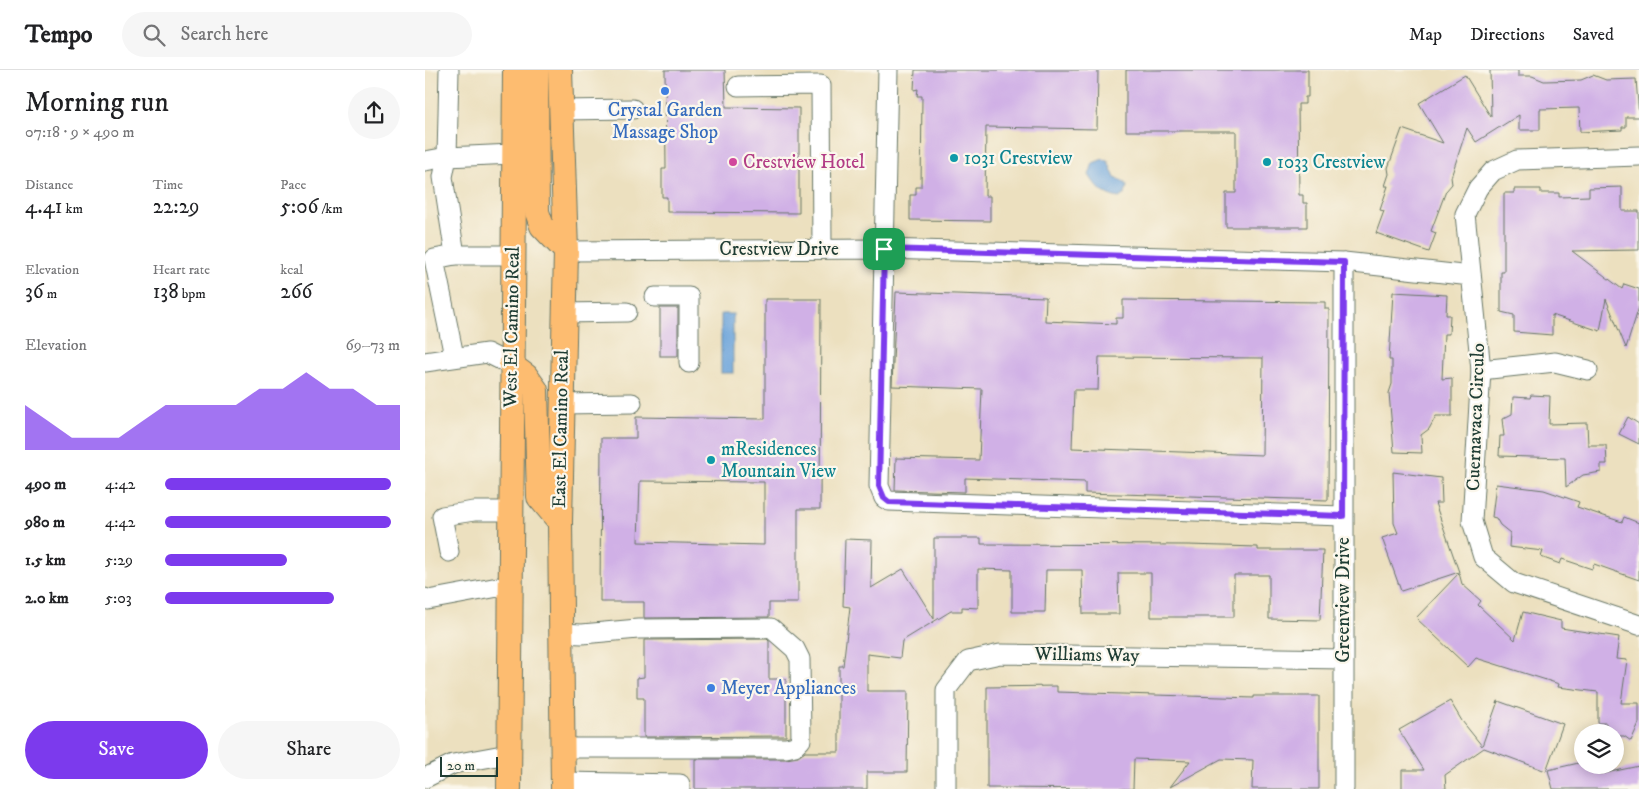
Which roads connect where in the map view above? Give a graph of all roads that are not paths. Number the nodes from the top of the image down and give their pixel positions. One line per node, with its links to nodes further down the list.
1 (449, 70): 11 (street)
2 (515, 70): 9 (main road, West El Camino Real)
3 (536, 70): 15 (main road)
4 (560, 70): 8 (main road, East El Camino Real)
5 (888, 70): 14 (street)
6 (738, 86): 13 (street)
7 (633, 109): 8 (street)
8 (561, 110): 15 (main road, East El Camino Real)
9 (513, 154): 11 (street); 17 (main road, West El Camino Real)
10 (1639, 156): 20 (street, Cuernavaca Circulo)
11 (447, 157): 12 (street); 16 (street)
12 (425, 161)
13 (822, 249): 14 (street, Crestview Drive); 15 (street, Crestview Drive)
14 (884, 249): 19 (street, Crestview Drive); 33 (street)
15 (566, 251): 22 (main road, East El Camino Real)
16 (455, 255): 17 (street); 18 (street)
17 (513, 255): 27 (main road, West El Camino Real)
18 (429, 260): 24 (street)
19 (1344, 262): 20 (street, Crestview Drive); 33 (street, Greenview Drive)
20 (1471, 276): 28 (street, Cuernavaca Circulo)
21 (655, 297): 26 (street)
22 (563, 312): 23 (street); 31 (main road, East El Camino Real)
23 (627, 312)
24 (454, 356): 25 (street); 27 (street)
25 (425, 362)
26 (689, 363)
27 (511, 365): 32 (main road, West El Camino Real); 34 (main road)
28 (1481, 370): 29 (street); 38 (street, Cuernavaca Circulo)
29 (1588, 370)
30 (631, 403): 31 (street)
31 (562, 404): 34 (main road, East El Camino Real)
32 (510, 511): 35 (street); 36 (main road, West El Camino Real)
33 (1343, 516): 40 (street, Greenview Drive)
34 (560, 522): 39 (main road, East El Camino Real)
35 (449, 552)
36 (509, 585): 37 (street); 42 (main road)
37 (425, 598)
38 (1639, 625)
39 (561, 633): 41 (main road, East El Camino Real); 41 (street)
40 (1343, 658): 47 (street, Williams Way); 48 (street, Greenview Drive)
41 (562, 748): 44 (main road, East El Camino Real)
42 (509, 754): 43 (street); 45 (main road)
43 (425, 778)
44 (563, 786): 46 (street)
45 (510, 787)
46 (681, 789)
47 (946, 789)
48 (1344, 789)

